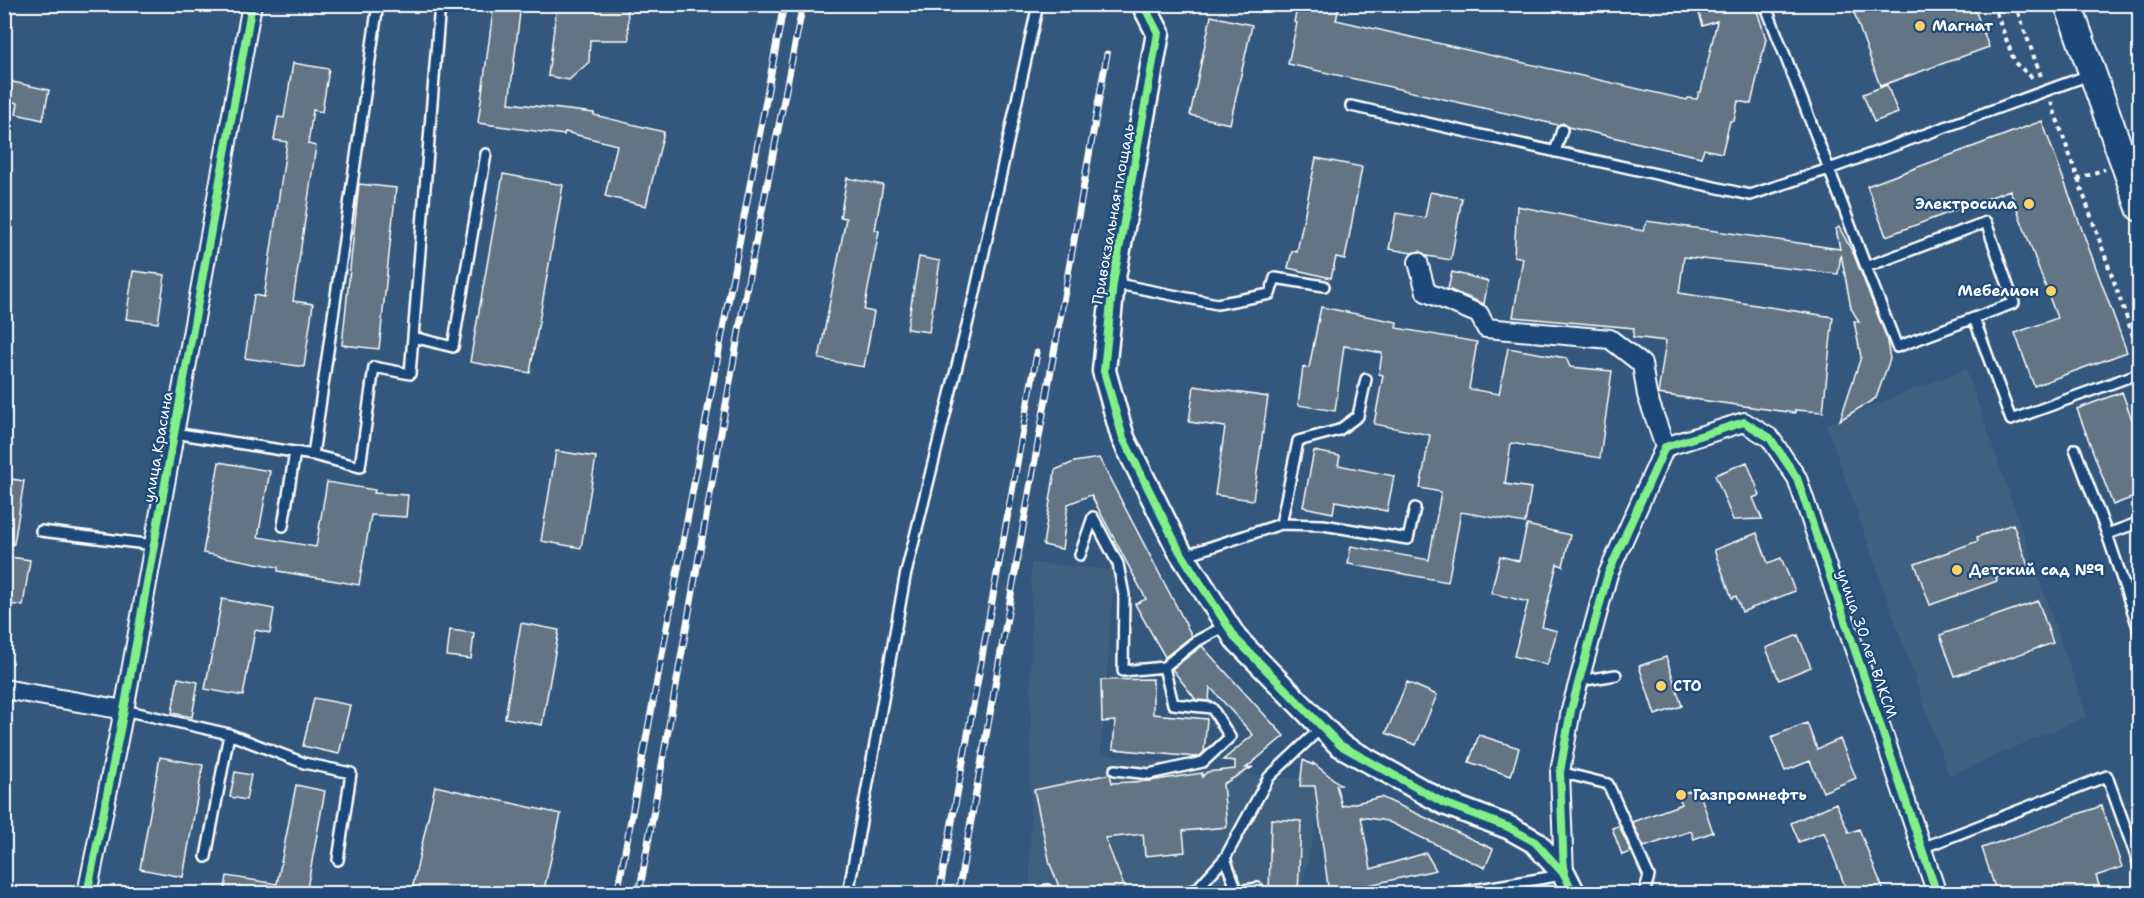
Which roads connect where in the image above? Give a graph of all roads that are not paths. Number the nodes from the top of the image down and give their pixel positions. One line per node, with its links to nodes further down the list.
1 (252, 4): 23 (street, улица Красина)
2 (378, 4): 27 (lane)
3 (440, 4): 20 (lane)
4 (1038, 4): 59 (lane)
5 (1143, 4): 17 (street, Привокзальная площадь)
6 (1765, 4): 13 (lane)
7 (2068, 4): 8 (main road)
8 (2092, 74): 13 (lane); 14 (main road)
9 (1351, 106): 11 (lane)
10 (1562, 130): 11 (lane)
11 (1555, 152): 13 (lane)
12 (486, 154): 20 (lane)
13 (1829, 169): 16 (lane)
14 (2139, 208)
15 (1418, 262): 24 (street)
16 (1866, 267): 19 (lane); 19 (lane)
17 (1113, 283): 18 (lane); 36 (street, Привокзальная площадь)
18 (1324, 286)
19 (1974, 318): 21 (lane)
20 (413, 337): 27 (lane)
21 (2139, 373)
22 (1366, 379): 30 (lane)
23 (174, 434): 26 (lane); 34 (street, улица Красина)
24 (1665, 447): 41 (street); 48 (street, улица 30 лет ВЛКСМ)
25 (2075, 449): 33 (lane)
26 (295, 452): 27 (lane); 31 (lane)
27 (313, 455)
28 (1415, 508): 30 (lane)
29 (2139, 522): 33 (lane)
30 (1281, 524): 36 (lane)
31 (283, 526)
32 (41, 531): 34 (lane)
33 (2107, 534): 38 (lane)
34 (153, 545): 43 (street, улица Красина)
35 (1080, 555): 39 (lane)
36 (1183, 556): 37 (street, Привокзальная площадь)
37 (1227, 625): 39 (lane); 44 (street, Привокзальная площадь)
38 (2139, 633)
39 (1164, 667): 46 (lane)
40 (1616, 675): 41 (lane)
41 (1579, 681): 47 (street)
42 (4, 689): 43 (street)
43 (124, 710): 45 (lane); 58 (street, улица Красина)
44 (1323, 726): 51 (lane); 54 (street, Привокзальная площадь)
45 (229, 734): 50 (lane); 52 (lane)
46 (1115, 770)
47 (1560, 772): 54 (street); 64 (lane)
48 (1922, 848): 49 (lane); 65 (street, улица 30 лет ВЛКСМ)
49 (2138, 856): 53 (lane)
50 (206, 857)
51 (1225, 858): 56 (lane); 57 (lane)
52 (338, 860)
53 (2139, 868)
54 (1569, 884): 63 (lane)
55 (1258, 888): 57 (lane)
56 (1197, 891): 62 (lane)
57 (1237, 892)
58 (87, 894)
59 (848, 894)
60 (1039, 894): 61 (lane)
61 (1049, 894)
62 (1177, 894)
63 (1450, 894)
64 (1644, 894)
65 (1937, 894)

